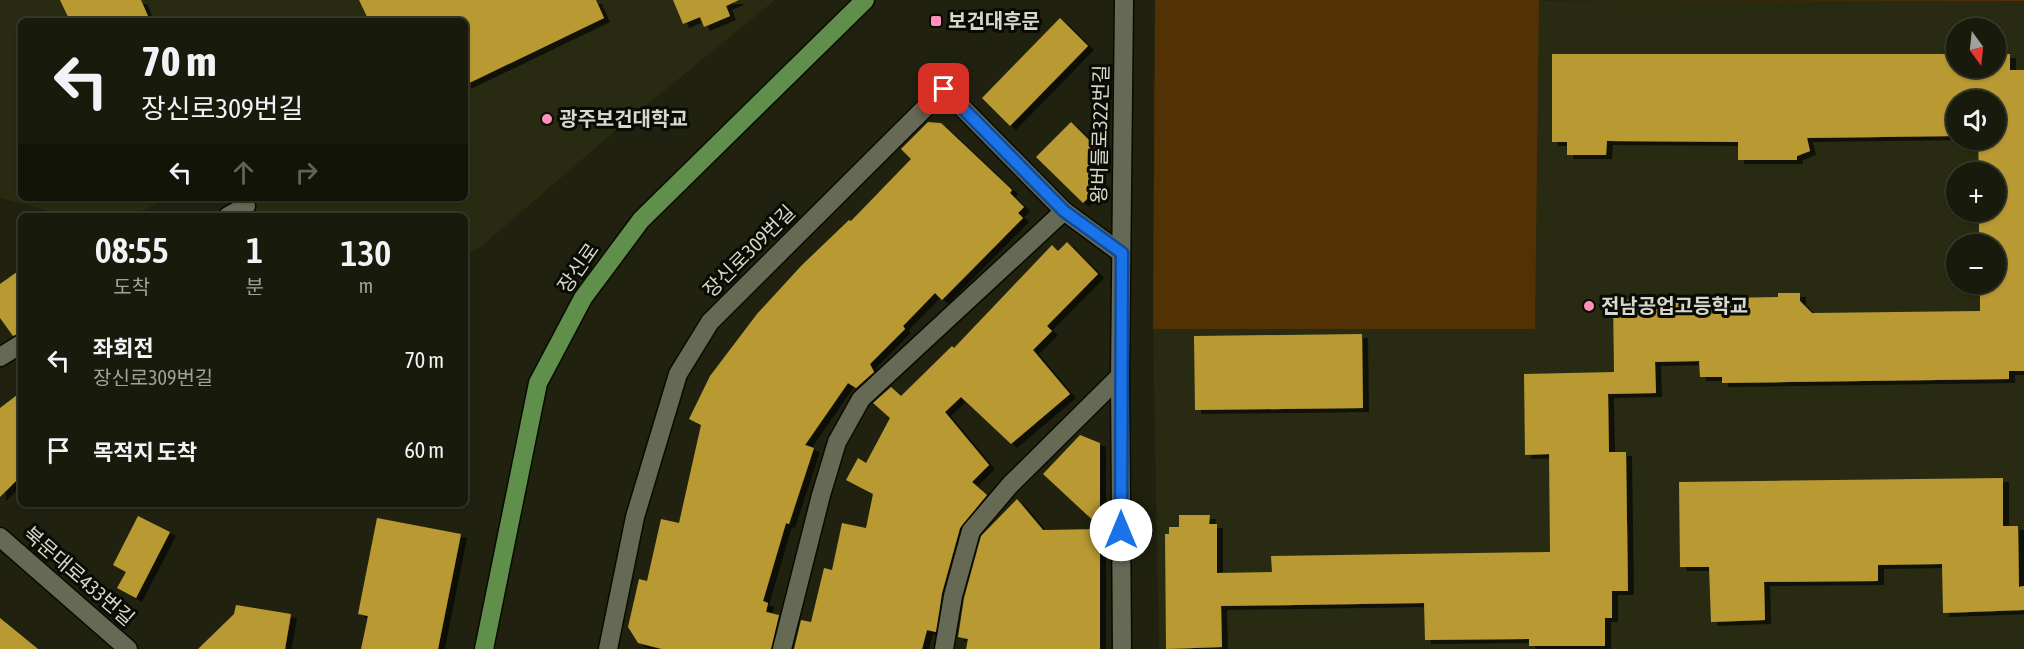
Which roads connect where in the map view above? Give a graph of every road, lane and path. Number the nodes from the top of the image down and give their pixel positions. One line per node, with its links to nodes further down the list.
1 (865, 0): 12 (main road, 장신로)
2 (1124, 0): 6 (street, 왕버들로322번길)
3 (246, 206): 5 (street)
4 (1064, 211): 6 (street, 장신로309번길); 13 (street, 장신로309번길); 14 (street)
5 (233, 213)
6 (1122, 253): 9 (street, 왕버들로322번길)
7 (18, 346): 8 (street)
8 (0, 357)
9 (1120, 376): 15 (street); 16 (street, 왕버들로322번길)
10 (0, 537): 11 (street, 북문대로433번길)
11 (128, 649)
12 (484, 649)
13 (608, 649)
14 (782, 649)
15 (944, 649)
16 (1122, 649)

